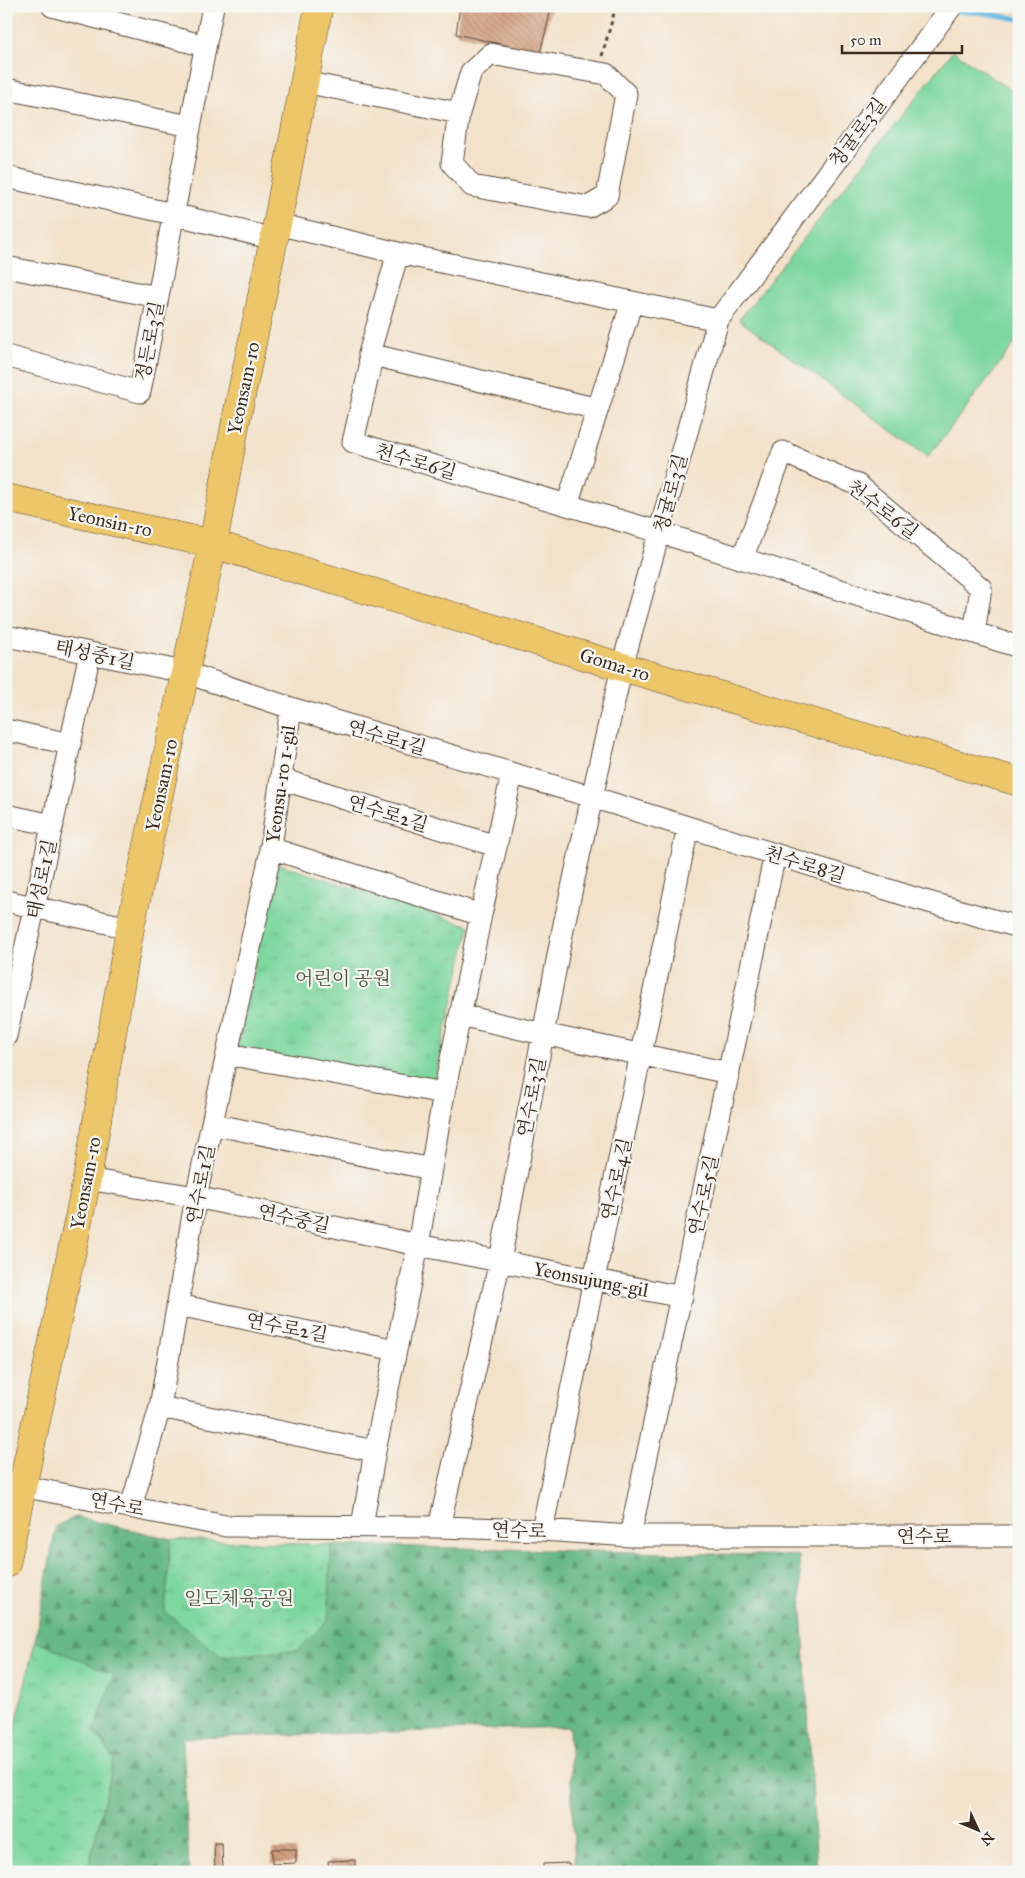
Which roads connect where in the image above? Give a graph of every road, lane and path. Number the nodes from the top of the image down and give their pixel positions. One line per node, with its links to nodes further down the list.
1 (52, 6): 6 (street)
2 (213, 6): 6 (street, 정든로3길)
3 (319, 6): 8 (main road, Yeonsam-ro)
4 (616, 6): 7 (path)
5 (952, 6): 19 (street, 청귤로3길)
6 (205, 46): 11 (street, 정든로3길)
7 (600, 64)
8 (304, 82): 10 (street); 14 (main road, Yeonsam-ro)
9 (6, 89): 11 (street)
10 (459, 113): 10 (street)
11 (190, 126): 13 (street, 정든로3길)
12 (6, 177): 13 (street)
13 (173, 214): 14 (street); 17 (street, 정든로3길)
14 (276, 232): 15 (street); 26 (main road, Yeonsam-ro)
15 (398, 253): 18 (street); 20 (street, 천수로6길)
16 (6, 267): 17 (street)
17 (158, 297): 21 (street, 정든로3길)
18 (632, 302): 19 (street); 22 (street)
19 (718, 320): 25 (street, 청귤로3길)
20 (368, 354): 22 (street); 24 (street, 천수로6길)
21 (6, 356)
22 (598, 409): 24 (street)
23 (6, 498): 26 (main road, Yeonsin-ro)
24 (567, 505): 25 (street, 천수로6길)
25 (659, 532): 27 (street, 천수로6길); 32 (street, 청귤로3길)
26 (213, 544): 32 (main road, Goma-ro); 33 (main road, Yeonsam-ro)
27 (742, 559): 28 (street, 천수로6길); 28 (street, 천수로6길)
28 (974, 632): 30 (street, 천수로6길)
29 (6, 636): 31 (street, 태성중1길)
30 (1019, 646)
31 (90, 653): 33 (street, 태성중1길); 36 (street, 태성로1길)
32 (622, 667): 39 (main road, Goma-ro); 40 (street, 연수로3길)
33 (184, 672): 34 (street, 연수로1길); 51 (main road, Yeonsam-ro)
34 (291, 708): 37 (street, 연수로1길); 38 (street, Yeonsu-ro 1-gil)
35 (6, 730): 36 (street)
36 (70, 744): 42 (street, 태성로1길)
37 (512, 774): 40 (street, 연수로1길); 44 (street)
38 (280, 779): 44 (street, 연수로2길); 45 (street, Yeonsu-ro 1-gil)
39 (1019, 782)
40 (592, 797): 43 (street, 천수로8길); 54 (street, 연수로3길)
41 (6, 815): 42 (street, 태성로1길)
42 (53, 825): 48 (street, 태성로1길)
43 (688, 827): 46 (street, 천수로8길); 57 (street, 연수로4길)
44 (496, 846): 49 (street)
45 (270, 848): 49 (street); 56 (street, 연수로1길)
46 (775, 854): 50 (street, 천수로8길); 58 (street, 연수로5길)
47 (6, 900): 48 (street)
48 (34, 907): 51 (street); 52 (street, 태성로1길)
49 (480, 915): 53 (street)
50 (1019, 927)
51 (130, 928): 62 (main road, Yeonsam-ro)
52 (11, 990): 55 (street, 태성로1길)
53 (460, 1015): 54 (street); 59 (street)
54 (543, 1034): 57 (street); 65 (street, 연수로3길)
55 (6, 1036)
56 (227, 1054): 59 (street); 60 (street, 연수로1길)
57 (641, 1055): 58 (street); 66 (street, 연수로4길)
58 (729, 1074): 67 (street, 연수로5길)
59 (444, 1093): 61 (street)
60 (212, 1124): 61 (street); 63 (street, 연수로1길)
61 (431, 1168): 64 (street)
62 (87, 1179): 63 (street, 연수중길); 72 (main road, Yeonsam-ro)
63 (196, 1197): 64 (street, 연수중길); 68 (street, 연수로1길)
64 (418, 1245): 65 (street, 연수중길); 69 (street)
65 (500, 1261): 66 (street, Yeonsujung-gil); 75 (street, 연수로3길)
66 (594, 1280): 67 (street, Yeonsujung-gil); 76 (street, 연수로4길)
67 (682, 1297): 77 (street, 연수로5길)
68 (178, 1305): 69 (street, 연수로2길); 70 (street, 연수로1길)
69 (396, 1350): 71 (street)
70 (160, 1407): 71 (street); 73 (street, 연수로1길)
71 (375, 1451): 74 (street)
72 (15, 1484): 73 (street, 연수로); 79 (main road, Yeonsam-ro)
73 (130, 1507): 74 (street, 연수로)
74 (362, 1526): 75 (street, 연수로)
75 (439, 1527): 76 (street, 연수로)
76 (542, 1530): 77 (street, 연수로)
77 (630, 1536): 78 (street, 연수로)
78 (1019, 1536)
79 (6, 1564)

